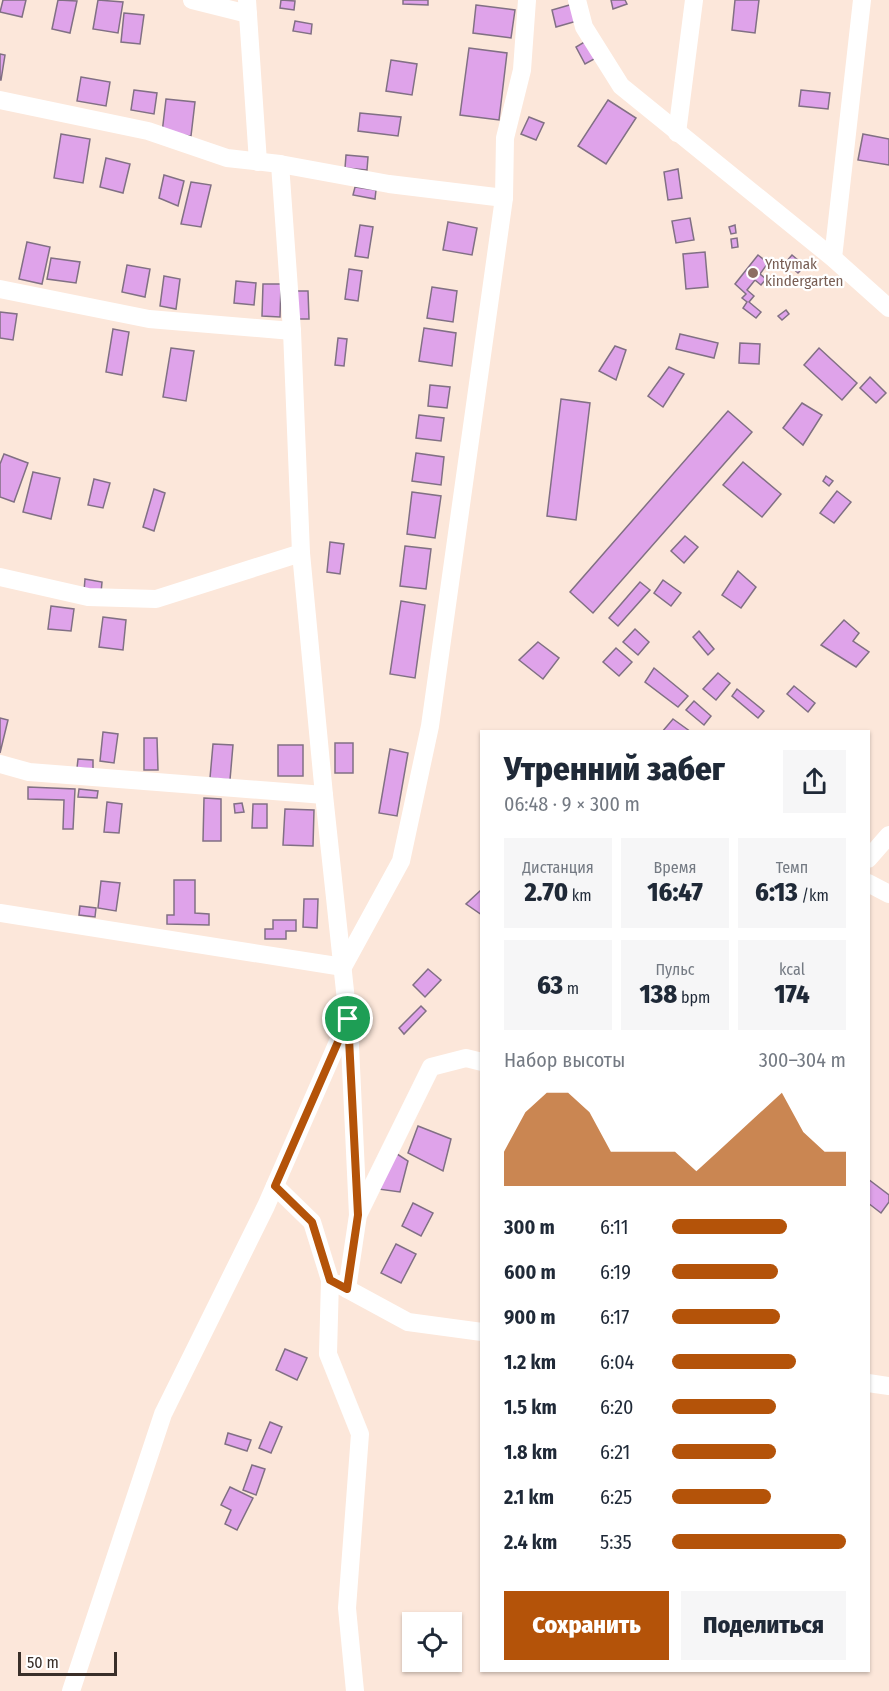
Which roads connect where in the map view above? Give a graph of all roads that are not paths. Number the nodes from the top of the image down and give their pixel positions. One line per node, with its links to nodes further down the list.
1 (192, 0): 6 (street)
2 (527, 0): 11 (street)
3 (577, 0): 8 (street)
4 (694, 0): 8 (street)
5 (862, 0): 12 (street)
6 (247, 7): 9 (street)
7 (0, 100): 9 (street)
8 (677, 133): 12 (street)
9 (258, 162): 10 (street)
10 (280, 164): 11 (street); 15 (street)
11 (504, 198): 25 (street)
12 (833, 258): 14 (street)
13 (0, 289): 15 (street)
14 (889, 308)
15 (292, 331): 16 (street)
16 (301, 553): 17 (street); 19 (street)
17 (0, 577)
18 (0, 764): 19 (street)
19 (324, 795): 25 (street)
20 (889, 835): 21 (street)
21 (870, 857)
22 (870, 884): 23 (street)
23 (889, 894)
24 (0, 913): 25 (street)
25 (342, 967): 26 (street)
26 (348, 1019): 28 (street); 29 (street)
27 (480, 1062): 29 (street)
28 (275, 1186): 30 (street); 35 (street)
29 (358, 1215): 31 (street)
30 (330, 1280): 31 (street); 36 (street)
31 (347, 1289): 32 (street)
32 (480, 1332)
33 (870, 1383): 34 (street)
34 (889, 1386)
35 (71, 1691)
36 (355, 1691)

